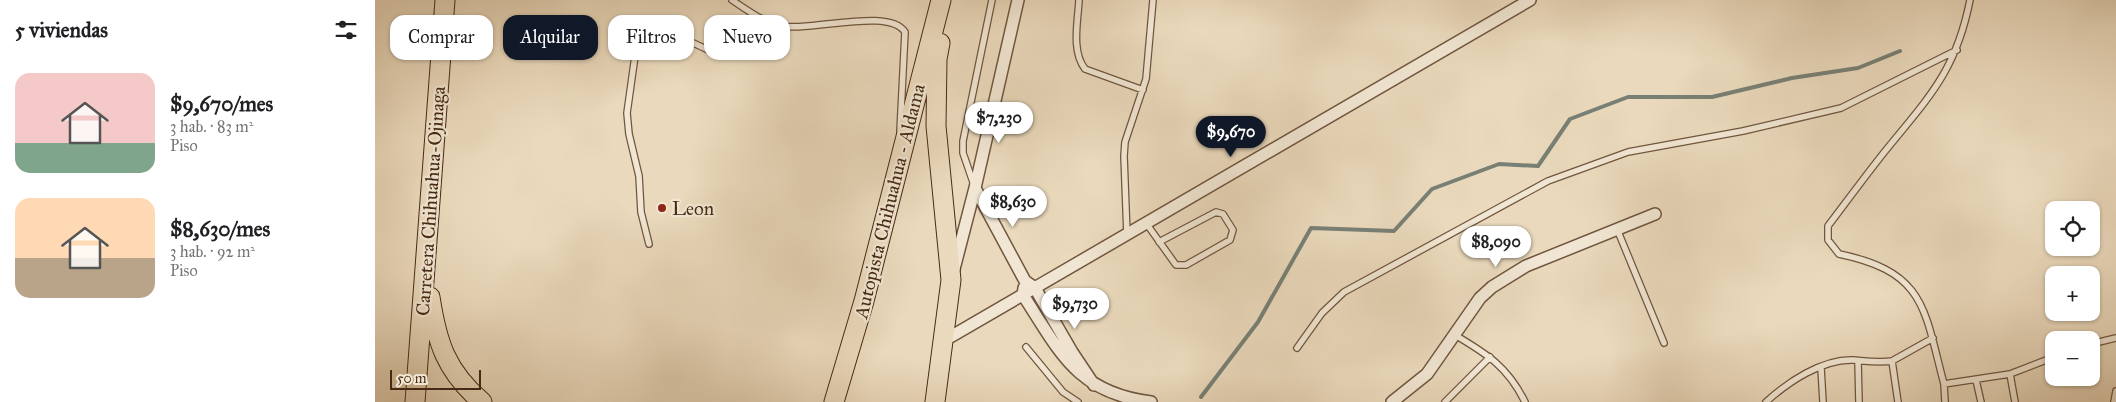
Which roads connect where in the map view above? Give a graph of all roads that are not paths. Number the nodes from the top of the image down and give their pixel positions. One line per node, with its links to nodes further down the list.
1 (445, 0): 24 (highway, Carretera Chihuahua-Ojinaga)
2 (732, 0): 11 (lane)
3 (941, 0): 16 (highway, Autopista Chihuahua - Aldama)
4 (947, 0): 25 (highway)
5 (992, 0): 17 (lane)
6 (1018, 0): 17 (street)
7 (1079, 0): 15 (lane)
8 (1153, 0): 15 (lane)
9 (1530, 0): 19 (street)
10 (1969, 0): 14 (lane)
11 (757, 15)
12 (790, 27): 16 (lane)
13 (704, 48): 23 (lane)
14 (1957, 50): 30 (lane); 36 (lane)
15 (1143, 90): 21 (lane)
16 (901, 151): 52 (highway, Autopista Chihuahua - Aldama)
17 (975, 188): 25 (street); 26 (street)
18 (1655, 214): 20 (street)
19 (1146, 222): 21 (street); 22 (lane)
20 (1617, 229): 29 (street); 34 (lane)
21 (1127, 235): 27 (street)
22 (1159, 242): 22 (lane)
23 (649, 244)
24 (425, 266): 50 (highway, Carretera Chihuahua-Ojinaga); 51 (highway)
25 (951, 280): 32 (highway)
26 (1025, 281): 27 (street); 28 (street)
27 (1035, 288): 28 (street); 45 (street)
28 (1023, 296): 32 (street); 45 (street)
29 (1455, 335): 37 (lane); 55 (street)
30 (1933, 338): 40 (lane); 44 (lane)
31 (2116, 338): 33 (lane)
32 (945, 340): 49 (highway)
33 (2100, 342)
34 (1664, 343)
35 (1026, 346): 53 (lane)
36 (1297, 348)
37 (1490, 356): 56 (lane); 57 (lane)
38 (2045, 360): 42 (lane)
39 (1858, 361): 40 (lane); 41 (lane); 61 (lane)
40 (1892, 361): 62 (lane)
41 (1821, 368): 47 (lane); 60 (lane)
42 (2010, 374): 43 (lane); 65 (lane)
43 (1976, 380): 44 (lane); 64 (lane)
44 (1944, 384): 63 (lane)
45 (1094, 385): 48 (street)
46 (2116, 391): 66 (lane)
47 (1777, 393): 58 (lane); 59 (lane)
48 (1115, 399): 54 (street)
49 (934, 401)
50 (415, 402)
51 (482, 402)
52 (834, 402)
53 (1078, 402)
54 (1151, 402)
55 (1392, 402)
56 (1445, 402)
57 (1525, 402)
58 (1766, 402)
59 (1777, 402)
60 (1823, 402)
61 (1859, 402)
62 (1898, 402)
63 (1945, 402)
64 (1981, 402)
65 (2015, 402)
66 (2114, 402)

